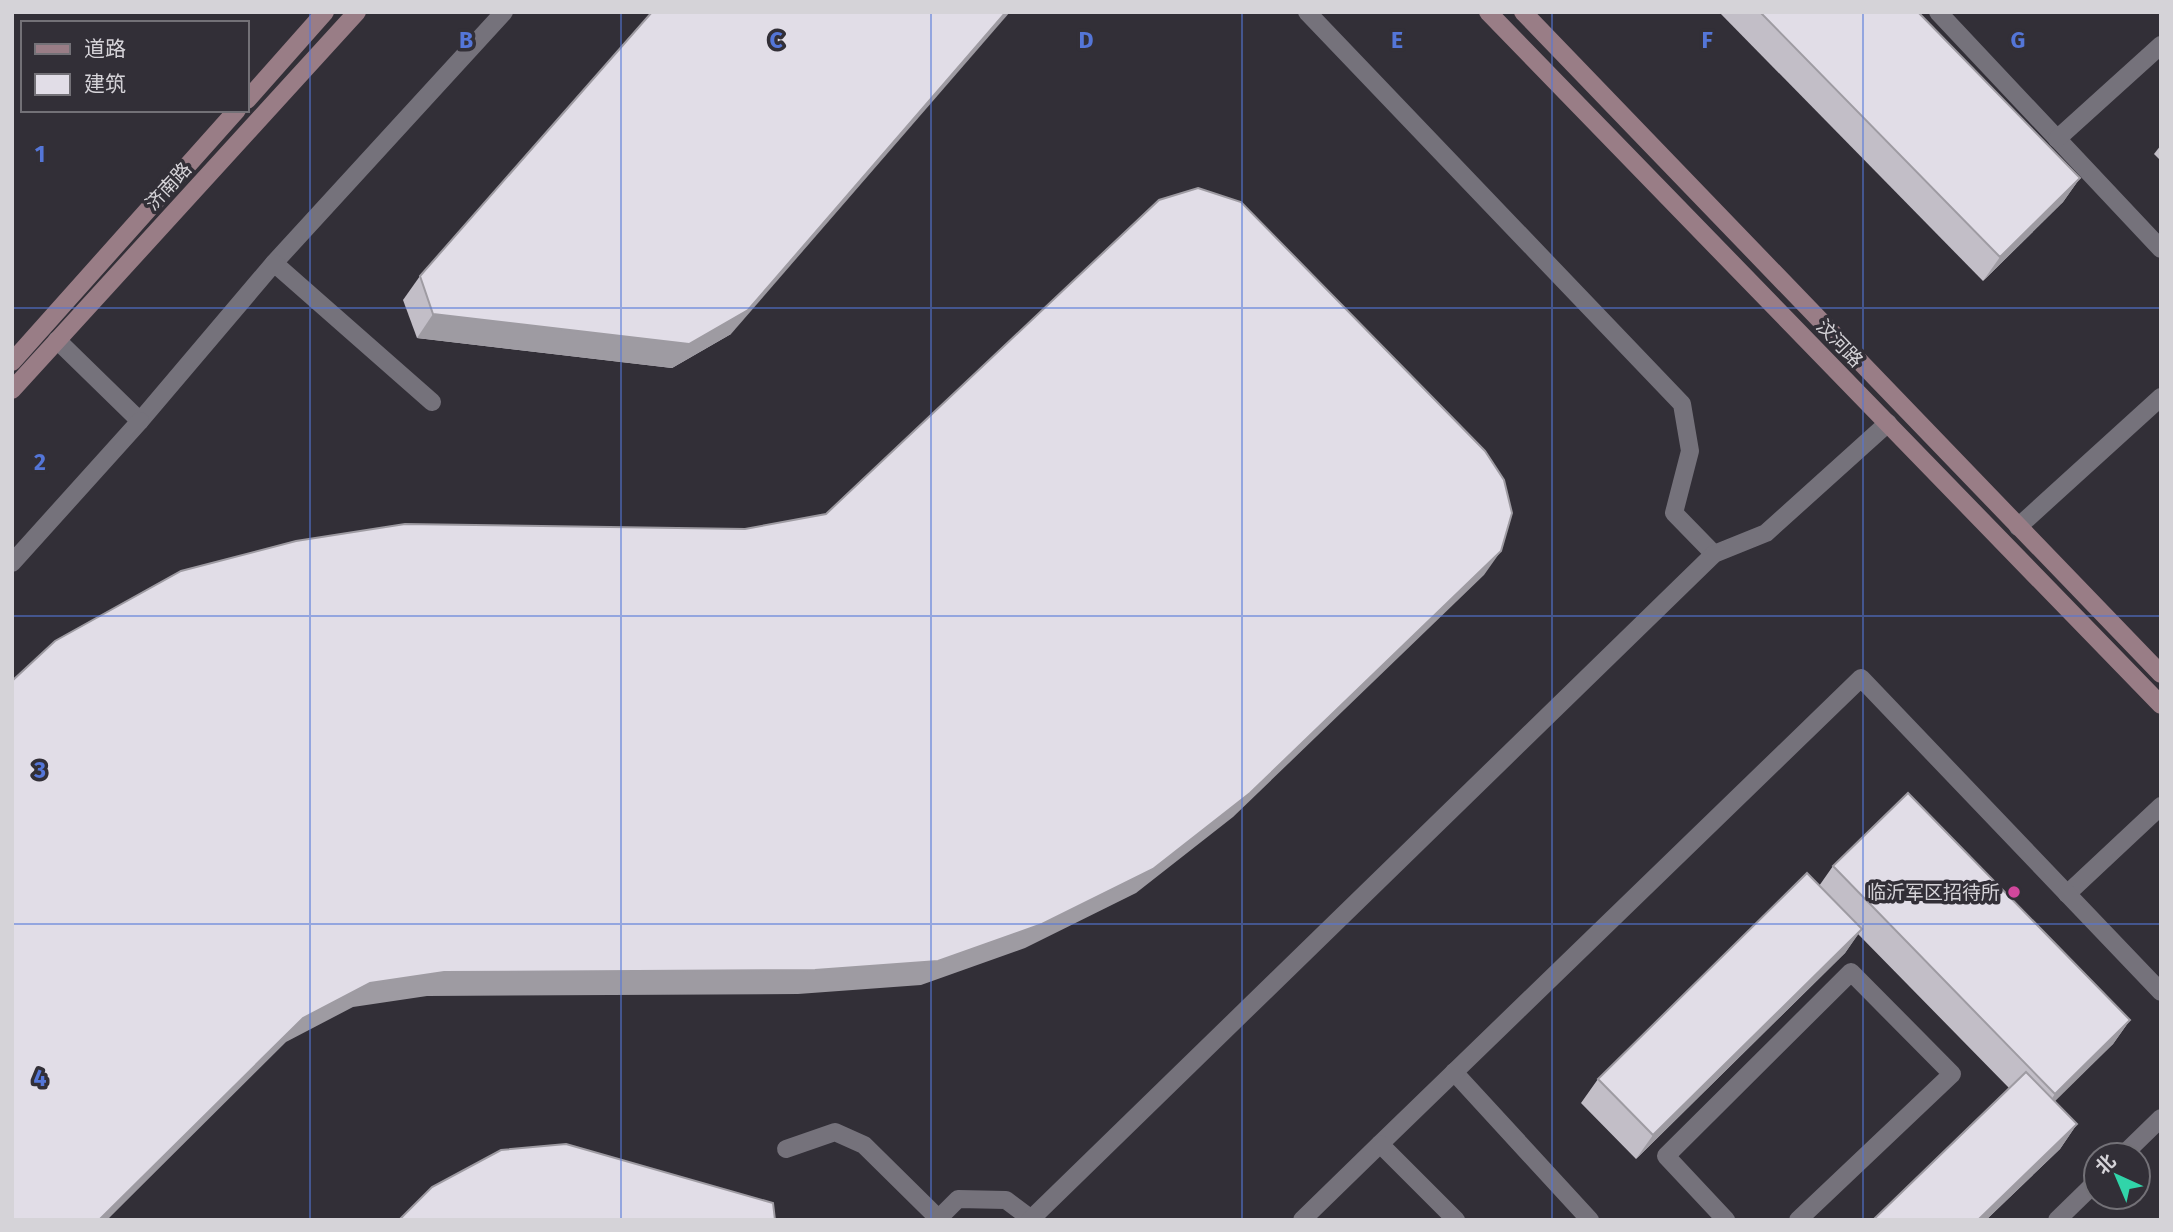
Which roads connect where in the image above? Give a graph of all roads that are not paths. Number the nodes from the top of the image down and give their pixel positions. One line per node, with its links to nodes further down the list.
1 (324, 12): 9 (street)
2 (356, 12): 14 (street, 济南路)
3 (503, 12): 13 (street)
4 (1307, 12): 22 (street)
5 (1488, 12): 20 (street, 汶河路)
6 (1523, 12): 21 (street, 汶河路)
7 (1937, 12): 11 (street)
8 (2161, 45): 11 (street)
9 (248, 99)
10 (235, 112): 15 (street, 济南路)
11 (2057, 139): 12 (street)
12 (2161, 249)
13 (275, 263): 18 (street); 19 (street)
14 (57, 340): 16 (street, 济南路); 19 (street)
15 (12, 362)
16 (12, 390)
17 (2161, 397): 21 (street)
18 (432, 401)
19 (140, 421): 23 (street)
20 (1888, 423): 22 (street); 25 (street, 汶河路)
21 (2018, 527): 24 (street, 汶河路)
22 (1714, 554): 36 (street)
23 (12, 563)
24 (2161, 674)
25 (2161, 705)
26 (2161, 807): 27 (street)
27 (2067, 894): 28 (street); 29 (street)
28 (2161, 992)
29 (1454, 1072): 32 (street); 39 (street)
30 (2161, 1118): 31 (street)
31 (2137, 1141)
32 (1381, 1144): 37 (street); 38 (street)
33 (786, 1149): 35 (street)
34 (2082, 1196): 42 (street)
35 (938, 1219): 36 (street)
36 (1030, 1219)
37 (1302, 1220)
38 (1456, 1220)
39 (1590, 1220)
40 (1726, 1220): 41 (street)
41 (1798, 1220)
42 (2057, 1220)

